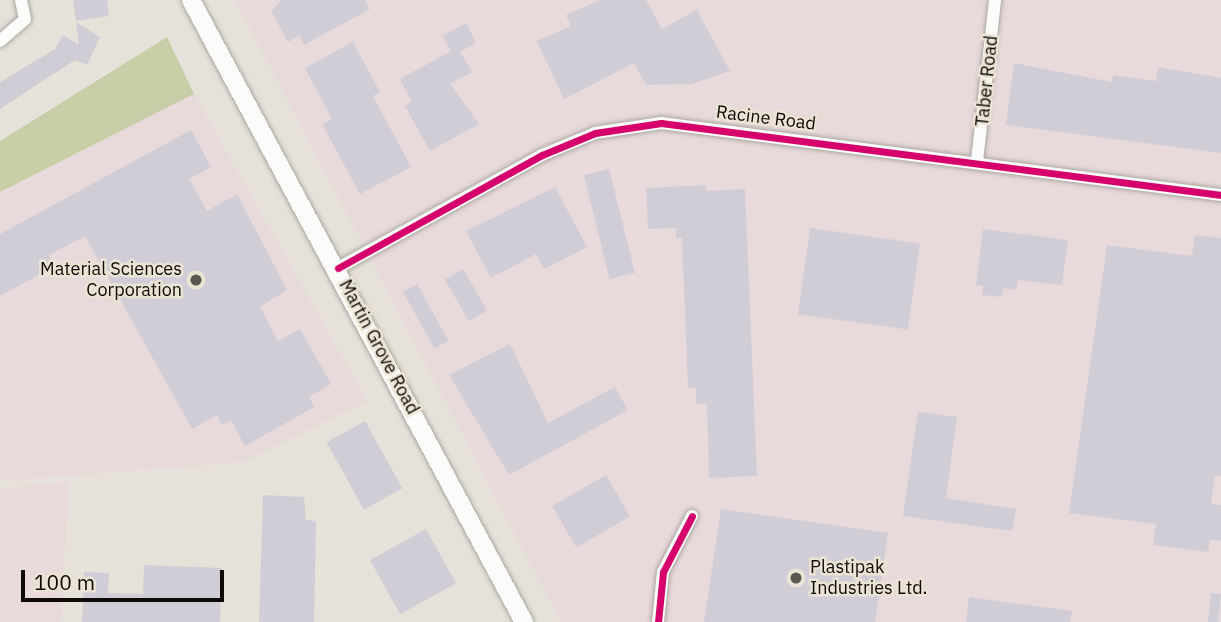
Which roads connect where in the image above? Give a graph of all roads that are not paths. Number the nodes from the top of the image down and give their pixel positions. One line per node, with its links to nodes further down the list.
1 (21, 0): 4 (street)
2 (191, 0): 7 (main road, Martin Grove Road)
3 (995, 0): 5 (street, Taber Road)
4 (0, 41)
5 (977, 161): 6 (street, Racine Road); 7 (street, Racine Road)
6 (1221, 195)
7 (338, 268): 9 (main road, Martin Grove Road)
8 (692, 516): 10 (street)
9 (524, 622)
10 (658, 622)

